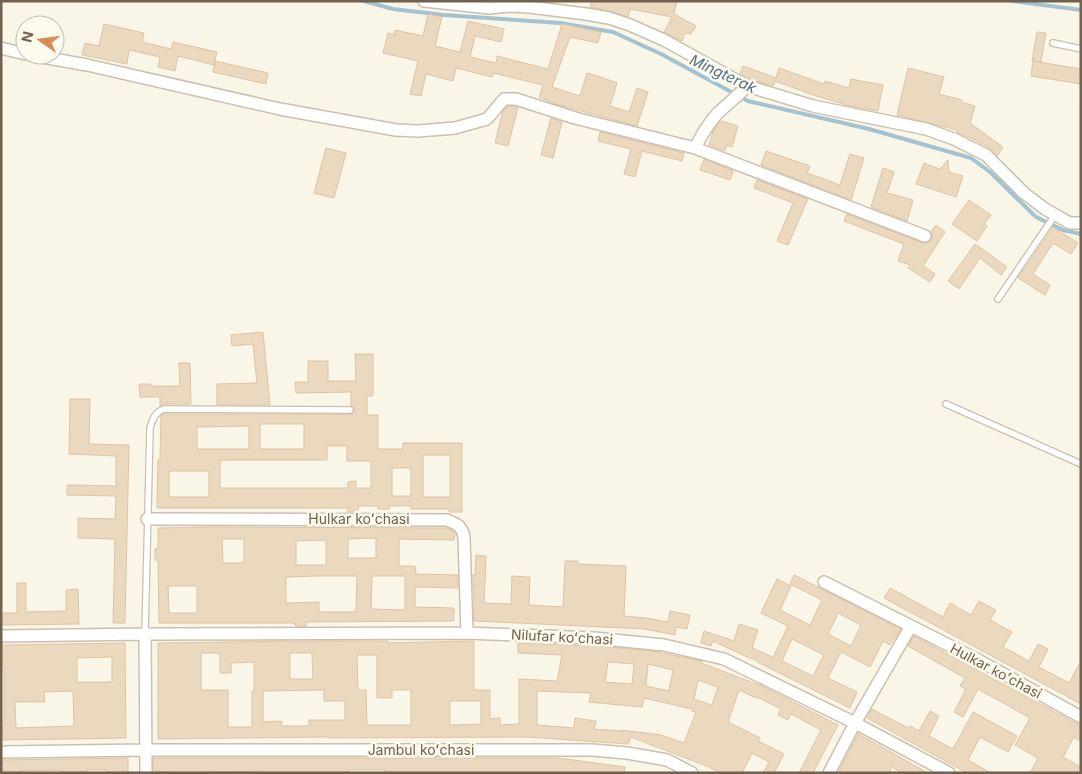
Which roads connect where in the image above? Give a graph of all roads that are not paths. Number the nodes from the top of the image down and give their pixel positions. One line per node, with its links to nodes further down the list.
1 (424, 1): 7 (street)
2 (1053, 44): 4 (lane)
3 (1, 48): 5 (street)
4 (1081, 49)
5 (15, 52)
6 (65, 61): 8 (street)
7 (744, 89): 8 (street); 9 (street)
8 (695, 148): 11 (street)
9 (1055, 215): 10 (street); 12 (lane)
10 (1081, 223)
11 (925, 236)
12 (998, 299)
13 (946, 404): 15 (lane)
14 (350, 410): 16 (lane)
15 (1081, 464)
16 (147, 519): 19 (lane); 20 (street, Hulkar koʻchasi)
17 (824, 582): 18 (street, Hulkar koʻchasi)
18 (911, 626): 22 (street, Hulkar koʻchasi); 23 (street)
19 (145, 634): 20 (street, Nilufar koʻchasi); 21 (street, Nilufar koʻchasi); 24 (street)
20 (467, 634): 23 (street, Nilufar koʻchasi)
21 (1, 636)
22 (1081, 716)
23 (855, 723): 28 (street); 29 (street, Nilufar koʻchasi)
24 (146, 750): 25 (street, Jambul koʻchasi); 26 (street); 27 (street, Jambul koʻchasi)
25 (1, 752)
26 (146, 773)
27 (692, 773)
28 (829, 773)
29 (948, 773)

